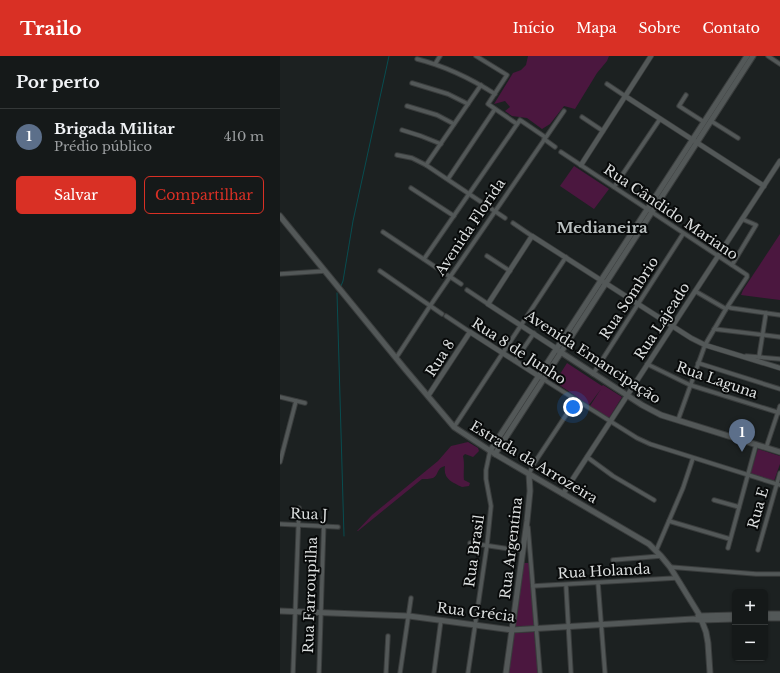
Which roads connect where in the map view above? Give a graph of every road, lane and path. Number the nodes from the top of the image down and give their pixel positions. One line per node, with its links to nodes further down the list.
1 (440, 56): 8 (street)
2 (476, 56): 13 (street)
3 (651, 56): 15 (street)
4 (753, 56): 6 (main road)
5 (768, 56): 9 (street)
6 (747, 59): 18 (main road)
7 (417, 60): 8 (street)
8 (434, 64): 12 (street)
9 (780, 64)
10 (412, 83): 16 (street)
11 (607, 84): 15 (street)
12 (481, 85): 13 (street); 16 (street)
13 (495, 94): 19 (street)
14 (686, 95): 24 (street)
15 (625, 96): 22 (street); 28 (street)
16 (468, 104): 25 (street)
17 (407, 106): 25 (street)
18 (718, 106): 23 (main road); 24 (main road)
19 (495, 109): 26 (street); 39 (street)
20 (564, 110): 29 (street, Avenida Florida)
21 (582, 117): 28 (street)
22 (660, 118): 31 (street); 41 (street)
23 (711, 121): 30 (street); 31 (main road)
24 (704, 122): 31 (main road)
25 (454, 124): 32 (street)
26 (517, 124): 29 (street); 43 (street)
27 (402, 130): 32 (street)
28 (603, 131): 38 (street)
29 (545, 138): 33 (street); 44 (street, Avenida Florida)
30 (738, 138)
31 (695, 141): 40 (street); 45 (main road)
32 (441, 144): 37 (street)
33 (555, 147)
34 (561, 152): 38 (street, Rua Cândido Mariano)
35 (397, 155): 37 (street)
36 (780, 161): 40 (street, Rua Lajeado)
37 (426, 165): 39 (street)
38 (581, 165): 41 (street, Rua Cândido Mariano)
39 (448, 179): 43 (street)
40 (764, 186): 49 (street, Rua Lajeado)
41 (614, 187): 45 (street, Rua Cândido Mariano)
42 (411, 188): 47 (street)
43 (469, 193): 44 (street); 47 (street)
44 (495, 211): 48 (street); 63 (street, Avenida Florida)
45 (650, 211): 52 (street, Rua Cândido Mariano); 64 (main road)
46 (280, 216): 59 (main road, Estrada da Arrozeira)
47 (454, 216): 57 (street)
48 (505, 218)
49 (742, 219): 55 (street, Rua Lajeado); 58 (street)
50 (513, 223): 53 (street)
51 (383, 232): 57 (street)
52 (683, 234): 55 (street, Rua Cândido Mariano); 69 (street, Rua Sombrio)
53 (532, 236): 56 (street); 61 (street)
54 (487, 256): 61 (street)
55 (718, 256): 58 (street, Rua Cândido Mariano); 67 (street, Rua Lajeado)
56 (566, 257): 64 (street); 74 (street)
57 (424, 259): 63 (street)
58 (732, 265): 71 (street, Rua Cândido Mariano)
59 (326, 271): 62 (street); 86 (main road, Estrada da Arrozeira)
60 (380, 271): 70 (street, Rua 8 de Junho)
61 (510, 271): 68 (street)
62 (280, 274)
63 (450, 276): 65 (street); 70 (street, Avenida Florida)
64 (604, 281): 69 (street); 82 (main road)
65 (461, 284)
66 (468, 290): 68 (street, Avenida Emancipação)
67 (695, 292): 71 (street); 75 (street, Rua Lajeado)
68 (488, 304): 74 (street, Avenida Emancipação)
69 (638, 304): 75 (street); 92 (street, Rua Sombrio)
70 (430, 306): 77 (street, Rua 8 de Junho); 86 (street, Avenida Florida)
71 (727, 308): 72 (street); 76 (street)
72 (766, 313): 73 (street); 79 (street)
73 (780, 315)
74 (521, 326): 78 (street, Avenida Emancipação); 83 (street)
75 (672, 326): 81 (street); 90 (street, Rua Lajeado)
76 (714, 329): 79 (street); 81 (street)
77 (470, 332): 83 (street, Rua 8 de Junho); 97 (street, Rua 8)
78 (534, 334): 82 (street, Avenida Emancipação); 88 (street)
79 (762, 335): 80 (street); 85 (street)
80 (780, 337)
81 (705, 345): 84 (street); 89 (street)
82 (559, 350): 92 (main road, Avenida Emancipação); 93 (main road)
83 (503, 353): 88 (street, Rua 8 de Junho); 106 (street)
84 (742, 356): 85 (street); 91 (street)
85 (760, 357): 87 (street)
86 (396, 358): 97 (main road, Estrada da Arrozeira)
87 (780, 359)
88 (516, 361): 93 (street, Rua 8 de Junho)
89 (698, 363): 94 (street); 95 (street)
90 (648, 364): 94 (street, Rua Laguna); 96 (street, Rua Lajeado)
91 (780, 368)
92 (593, 374): 96 (main road, Avenida Emancipação)
93 (541, 378): 99 (street, Rua 8 de Junho); 111 (main road)
94 (690, 385): 103 (street, Rua Laguna); 104 (street)
95 (780, 389)
96 (627, 395): 104 (main road, Avenida Emancipação); 105 (street, Rua Lajeado)
97 (428, 396): 106 (main road, Estrada da Arrozeira)
98 (280, 397): 100 (street)
99 (576, 400): 105 (street, Rua 8 de Junho); 117 (street)
100 (296, 401): 101 (street); 108 (street)
101 (305, 403)
102 (780, 406): 103 (street)
103 (779, 412): 110 (street)
104 (678, 420): 109 (main road, Avenida Emancipação)
105 (610, 422): 113 (street, Rua Lajeado); 114 (street, Rua 8 de Junho)
106 (454, 427): 111 (main road, Estrada da Arrozeira)
107 (280, 442): 108 (street)
108 (285, 443): 115 (street)
109 (756, 445): 110 (main road, Avenida Emancipação); 118 (street)
110 (766, 448): 112 (main road, Avenida Emancipação)
111 (492, 452): 117 (main road, Estrada da Arrozeira); 134 (street, Rua Brasil)
112 (780, 452)
113 (587, 457): 120 (street, Rua Lajeado); 121 (street)
114 (693, 458): 118 (street, Rua 8 de Junho); 127 (street)
115 (280, 462)
116 (780, 473): 119 (street, Rua E)
117 (529, 474): 120 (main road, Estrada da Arrozeira); 126 (main road, Rua Argentina)
118 (748, 475): 119 (street, Rua 8 de Junho); 124 (street)
119 (778, 485): 137 (street, Rua E)
120 (562, 494): 138 (main road, Estrada da Arrozeira)
121 (654, 500)
122 (714, 500): 124 (street)
123 (299, 508): 129 (street)
124 (738, 508): 132 (street)
125 (324, 518): 130 (street, Rua Farroupilha)
126 (527, 521): 136 (main road, Rua Argentina); 142 (street)
127 (669, 521): 132 (street); 138 (street)
128 (280, 524): 129 (street, Rua J)
129 (298, 525): 130 (street, Rua J); 151 (street)
130 (324, 526): 131 (street, Rua J); 152 (street, Rua Farroupilha)
131 (338, 526)
132 (730, 539): 135 (street)
133 (470, 543): 134 (street)
134 (487, 545): 136 (street); 162 (street, Rua Brasil)
135 (728, 548)
136 (523, 550): 140 (main road, Rua Argentina)
137 (758, 550)
138 (656, 551): 139 (main road, Estrada da Arrozeira)
139 (661, 556): 141 (street); 143 (main road, Estrada da Arrozeira)
140 (522, 560): 142 (street); 165 (main road, Rua Argentina)
141 (613, 560)
142 (531, 561): 148 (street)
143 (670, 567): 144 (street); 145 (main road, Estrada da Arrozeira)
144 (780, 574)
145 (676, 578): 146 (street, Rua Holanda); 157 (main road, Estrada da Arrozeira)
146 (598, 583): 147 (street, Rua Holanda); 161 (street)
147 (566, 585): 148 (street, Rua Holanda); 163 (street)
148 (533, 586): 164 (street)
149 (412, 598): 155 (street)
150 (280, 611): 151 (main road, Rua Grécia)
151 (295, 612): 152 (main road, Rua Grécia); 167 (street)
152 (321, 612): 155 (main road, Rua Grécia); 168 (street, Rua Farroupilha)
153 (768, 614): 156 (main road)
154 (732, 615): 157 (main road)
155 (409, 616): 160 (main road, Rua Grécia); 170 (street)
156 (778, 616): 158 (main road)
157 (701, 618): 159 (main road); 161 (main road, Rua Grécia); 177 (main road, Estrada da Arrozeira)
158 (768, 618)
159 (732, 619)
160 (441, 620): 162 (main road, Rua Grécia); 171 (street)
161 (601, 624): 163 (main road, Rua Grécia); 176 (street)
162 (475, 625): 165 (main road, Rua Grécia); 172 (street, Rua Brasil)
163 (568, 627): 164 (main road, Rua Grécia); 175 (street)
164 (536, 629): 165 (main road, Rua Grécia); 174 (street)
165 (512, 630): 173 (main road, Rua Argentina)
166 (388, 636): 169 (street)
167 (292, 673)
168 (318, 673)
169 (386, 673)
170 (400, 673)
171 (434, 673)
172 (468, 673)
173 (506, 673)
174 (540, 673)
175 (571, 673)
176 (604, 673)
177 (710, 673)

